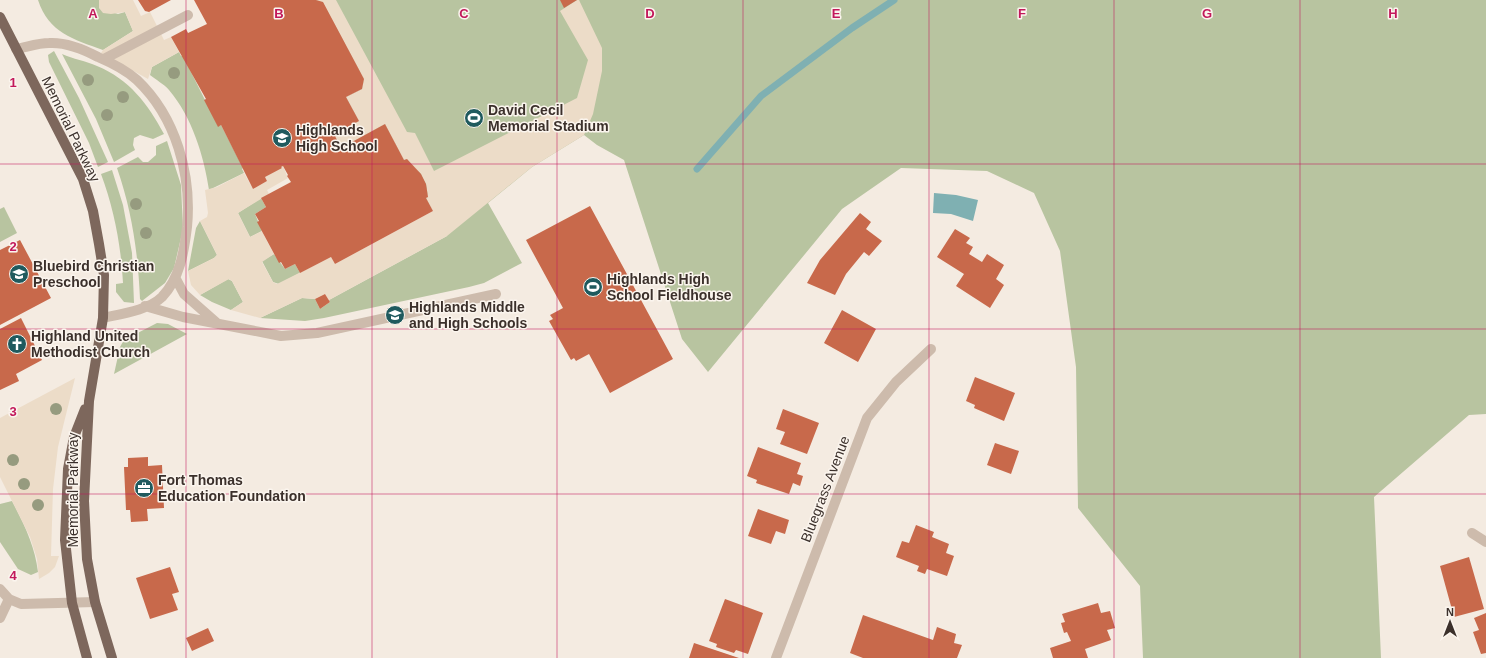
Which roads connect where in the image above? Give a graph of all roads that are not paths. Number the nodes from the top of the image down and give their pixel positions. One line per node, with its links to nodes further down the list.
1 (188, 15): 4 (street)
2 (0, 17): 3 (main road, Memorial Parkway)
3 (16, 49): 4 (street); 8 (main road, Memorial Parkway)
4 (104, 59): 5 (street)
5 (176, 280): 7 (street); 9 (street)
6 (496, 294): 9 (street)
7 (145, 306): 8 (street); 9 (street)
8 (103, 318): 11 (main road, Memorial Parkway)
9 (219, 325)
10 (931, 349): 21 (street, Bluegrass Avenue)
11 (89, 401): 16 (main road, Memorial Parkway); 17 (main road, Memorial Parkway)
12 (1472, 533): 13 (street)
13 (1486, 542)
14 (0, 589): 15 (street)
15 (9, 599): 17 (street); 18 (street)
16 (95, 602): 17 (street); 20 (main road, Memorial Parkway)
17 (72, 603): 19 (main road, Memorial Parkway)
18 (0, 618)
19 (87, 658)
20 (112, 658)
21 (776, 658)

